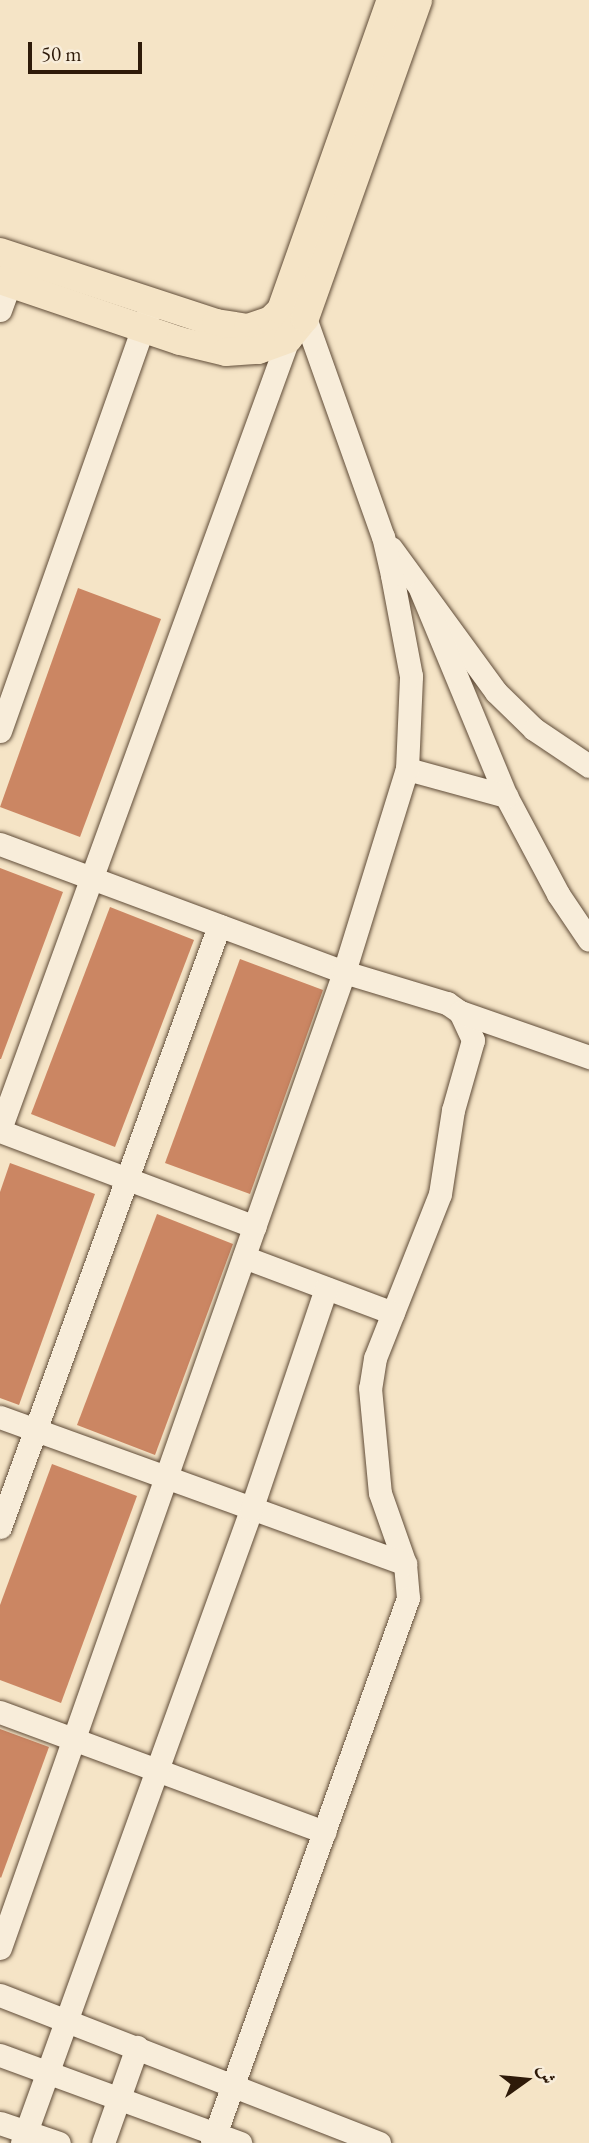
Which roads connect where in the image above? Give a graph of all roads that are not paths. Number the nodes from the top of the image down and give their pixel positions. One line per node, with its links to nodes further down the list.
1 (391, 0): 3 (main road)
2 (418, 0): 3 (main road)
3 (390, 41): 8 (main road)
4 (0, 251): 7 (main road)
5 (5, 281): 6 (street); 7 (main road)
6 (0, 310)
7 (147, 316): 8 (main road); 11 (street)
8 (291, 322): 9 (street); 16 (street)
9 (383, 537): 10 (street); 13 (street)
10 (421, 591): 12 (street); 14 (street)
11 (0, 732)
12 (589, 766)
13 (407, 769): 14 (street); 19 (street)
14 (506, 796): 18 (street)
15 (0, 844): 16 (street)
16 (91, 876): 17 (street); 22 (street)
17 (219, 926): 19 (street); 23 (street)
18 (589, 940)
19 (344, 972): 20 (street); 24 (street)
20 (460, 1012): 21 (street); 27 (street)
21 (589, 1057)
22 (0, 1130): 23 (street)
23 (127, 1178): 24 (street); 29 (street)
24 (255, 1227): 25 (street)
25 (244, 1257): 26 (street); 30 (street)
26 (326, 1288): 27 (street); 31 (street)
27 (393, 1313): 33 (street)
28 (0, 1417): 29 (street)
29 (34, 1429): 30 (street); 32 (street)
30 (167, 1477): 31 (street); 35 (street)
31 (251, 1510): 33 (street); 36 (street)
32 (0, 1527)
33 (405, 1564): 37 (street)
34 (0, 1712): 35 (street)
35 (75, 1740): 36 (street); 38 (street)
36 (157, 1769): 37 (street); 40 (street)
37 (325, 1832): 44 (street)
38 (0, 1948)
39 (0, 1995): 40 (street)
40 (67, 2021): 41 (street); 43 (street)
41 (136, 2047): 44 (street); 45 (street)
42 (0, 2055): 43 (street)
43 (48, 2072): 45 (street); 47 (street)
44 (234, 2085): 48 (street); 49 (street)
45 (118, 2098): 48 (street); 51 (street)
46 (0, 2123): 47 (street)
47 (24, 2137): 50 (street)
48 (213, 2138): 52 (street)
49 (355, 2138): 53 (street)
50 (59, 2143)
51 (103, 2143)
52 (240, 2143)
53 (379, 2143)

